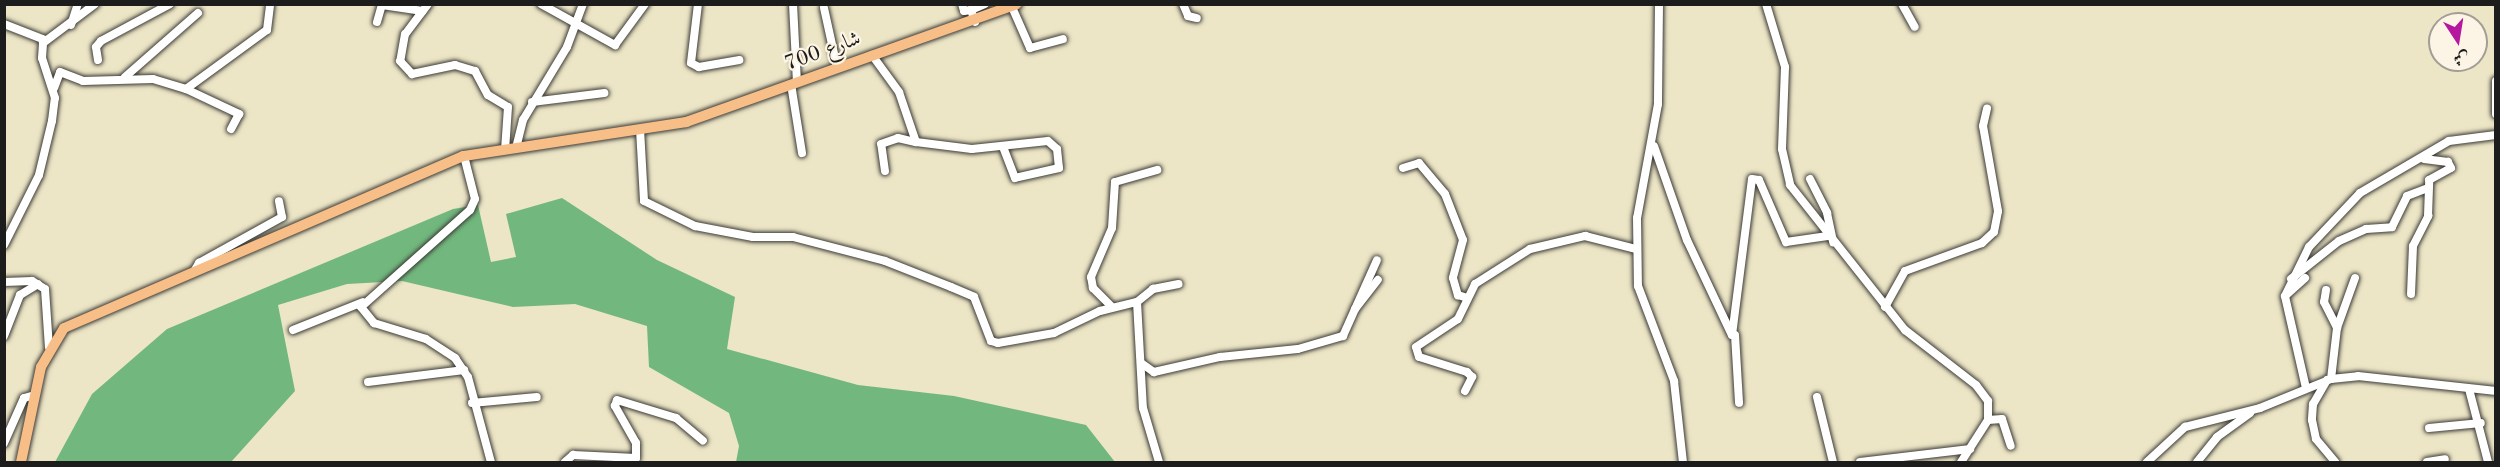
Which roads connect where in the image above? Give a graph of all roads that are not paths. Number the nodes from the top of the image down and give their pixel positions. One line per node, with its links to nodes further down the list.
1 (78, 4): 26 (street)
2 (95, 4): 26 (street)
3 (170, 4): 31 (street)
4 (270, 4): 38 (street)
5 (541, 4): 23 (street)
6 (583, 4): 23 (street)
7 (645, 4): 23 (street)
8 (698, 4): 32 (street)
9 (793, 4): 36 (street)
10 (962, 4): 19 (street)
11 (985, 4): 19 (street)
12 (1183, 4): 21 (street)
13 (1659, 4): 49 (street)
14 (1766, 4): 60 (street)
15 (1902, 4): 27 (street)
16 (1014, 6): 24 (main road, شارع 700); 28 (street)
17 (425, 8): 22 (street); 48 (street)
18 (824, 8): 33 (street)
19 (971, 10): 24 (street)
20 (198, 13): 34 (street)
21 (1197, 18)
22 (376, 22)
23 (573, 22): 40 (street)
24 (975, 22): 30 (main road, شارع 700)
25 (4, 24): 29 (street)
26 (71, 25): 29 (street)
27 (1915, 27)
28 (1063, 39)
29 (45, 40): 37 (street)
30 (872, 55): 33 (main road, شارع 700); 46 (street)
31 (98, 60)
32 (739, 60)
33 (837, 67): 36 (main road, شارع 700)
34 (125, 77): 37 (street); 38 (street)
35 (2496, 81): 42 (street)
36 (794, 83): 44 (main road, شارع 700); 51 (street)
37 (54, 88): 61 (street)
38 (186, 89): 43 (street)
39 (604, 93): 40 (street)
40 (532, 102): 47 (street)
41 (1987, 108): 79 (street)
42 (2495, 112)
43 (231, 129)
44 (640, 129): 47 (main road, شارع 700); 78 (street)
45 (2496, 135): 53 (street)
46 (916, 142): 50 (street); 56 (street)
47 (517, 144): 48 (main road, شارع 700)
48 (505, 146): 52 (main road, شارع 700)
49 (1654, 146): 62 (street); 85 (street)
50 (1003, 147): 50 (street)
51 (802, 153)
52 (464, 156): 64 (main road, شارع 700); 76 (street)
53 (2424, 159): 58 (street); 68 (street)
54 (1402, 168): 75 (street)
55 (1157, 170): 78 (street)
56 (885, 171)
57 (1810, 179): 60 (street)
58 (2428, 188): 68 (street); 73 (street)
59 (279, 201): 64 (street)
60 (1831, 239): 79 (street); 85 (street)
61 (4, 245)
62 (1636, 249): 75 (street); 114 (street)
63 (1377, 260): 80 (street)
64 (193, 273): 82 (main road, شارع 700)
65 (2305, 278): 74 (street)
66 (2355, 278): 83 (street)
67 (1378, 280): 80 (street)
68 (2288, 280): 74 (street)
69 (4, 282): 70 (street)
70 (38, 284): 81 (street); 86 (street)
71 (1179, 285): 77 (street)
72 (2326, 290): 83 (street)
73 (2410, 294)
74 (2284, 296): 92 (street)
75 (1467, 298): 94 (street)
76 (363, 302): 84 (street); 89 (street)
77 (1137, 302): 78 (street); 88 (street)
78 (1112, 307)
79 (1885, 307): 102 (street)
80 (1355, 310): 88 (street)
81 (49, 327): 82 (street); 87 (street)
82 (64, 328): 87 (main road)
83 (2337, 328): 90 (street)
84 (292, 330)
85 (1735, 334): 100 (street)
86 (4, 336)
87 (49, 347): 96 (main road)
88 (1141, 363): 113 (street)
89 (464, 370): 91 (street); 99 (street)
90 (2329, 379): 92 (street); 93 (street); 120 (street)
91 (368, 382)
92 (2306, 388): 101 (street)
93 (2469, 389): 95 (street); 103 (street)
94 (1465, 391)
95 (2496, 391)
96 (35, 395): 106 (street); 110 (main road)
97 (537, 397): 99 (street)
98 (1817, 397): 115 (street)
99 (472, 403): 111 (street)
100 (1739, 403)
101 (2255, 409): 118 (street); 119 (street)
102 (1988, 420): 107 (street); 108 (street)
103 (2481, 423): 104 (street); 122 (street)
104 (2429, 428)
105 (703, 441): 112 (street)
106 (4, 443)
107 (2011, 446)
108 (1971, 449): 116 (street); 117 (street)
109 (2445, 459): 121 (street)
110 (21, 462)
111 (491, 462)
112 (565, 462)
113 (1159, 462)
114 (1683, 462)
115 (1833, 462)
116 (1860, 462)
117 (1961, 462)
118 (2147, 462)
119 (2197, 462)
120 (2335, 462)
121 (2427, 462)
122 (2488, 462)

